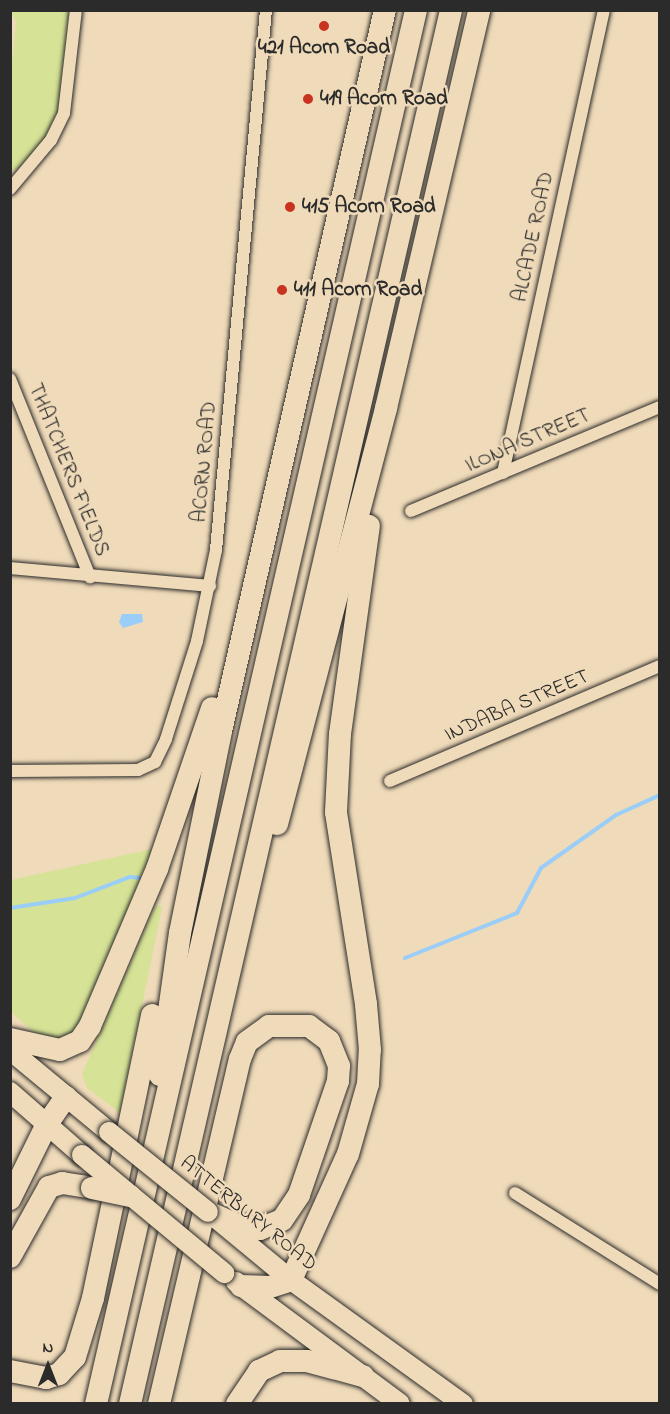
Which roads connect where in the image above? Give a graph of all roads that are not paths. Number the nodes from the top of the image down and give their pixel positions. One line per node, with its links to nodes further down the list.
1 (76, 10): 8 (street)
2 (266, 10): 17 (street, ACORN ROAD)
3 (385, 10): 14 (highway)
4 (416, 10): 28 (highway)
5 (451, 10): 22 (highway)
6 (479, 10): 11 (highway)
7 (604, 10): 12 (street, ALCADE ROAD)
8 (10, 189)
9 (10, 379): 16 (street, THATCHERS FIELDS)
10 (660, 407): 12 (street, ILONA STREET)
11 (386, 408): 22 (highway); 36 (highway)
12 (503, 473): 13 (street, ILONA STREET)
13 (411, 511)
14 (262, 556): 19 (highway); 23 (highway)
15 (10, 568): 16 (street, THATCHERS FIELDS)
16 (90, 577): 17 (street, THATCHERS FIELDS)
17 (210, 586): 20 (street, ACORN ROAD)
18 (660, 666): 21 (street, INDABA STREET)
19 (215, 763): 28 (highway); 38 (highway)
20 (10, 771)
21 (390, 781)
22 (219, 1013): 41 (highway)
23 (10, 1039)
24 (10, 1050): 26 (main road, ATTERBURY ROAD)
25 (10, 1092): 27 (main road)
26 (66, 1097): 27 (highway); 32 (main road, ATTERBURY ROAD, bridge)
27 (47, 1124): 30 (main road, bridge); 31 (highway)
28 (158, 1130): 40 (highway)
29 (515, 1193): 37 (street)
30 (130, 1196): 34 (highway, bridge); 35 (main road, bridge)
31 (10, 1199)
32 (208, 1212): 33 (highway)
33 (244, 1233): 36 (main road, ATTERBURY ROAD); 42 (highway)
34 (10, 1257)
35 (232, 1280): 36 (highway); 39 (main road)
36 (291, 1280): 45 (main road, ATTERBURY ROAD)
37 (660, 1284)
38 (10, 1371)
39 (363, 1376): 43 (highway); 44 (main road)
40 (96, 1404)
41 (130, 1404)
42 (159, 1404)
43 (237, 1404)
44 (400, 1404)
45 (463, 1404)

